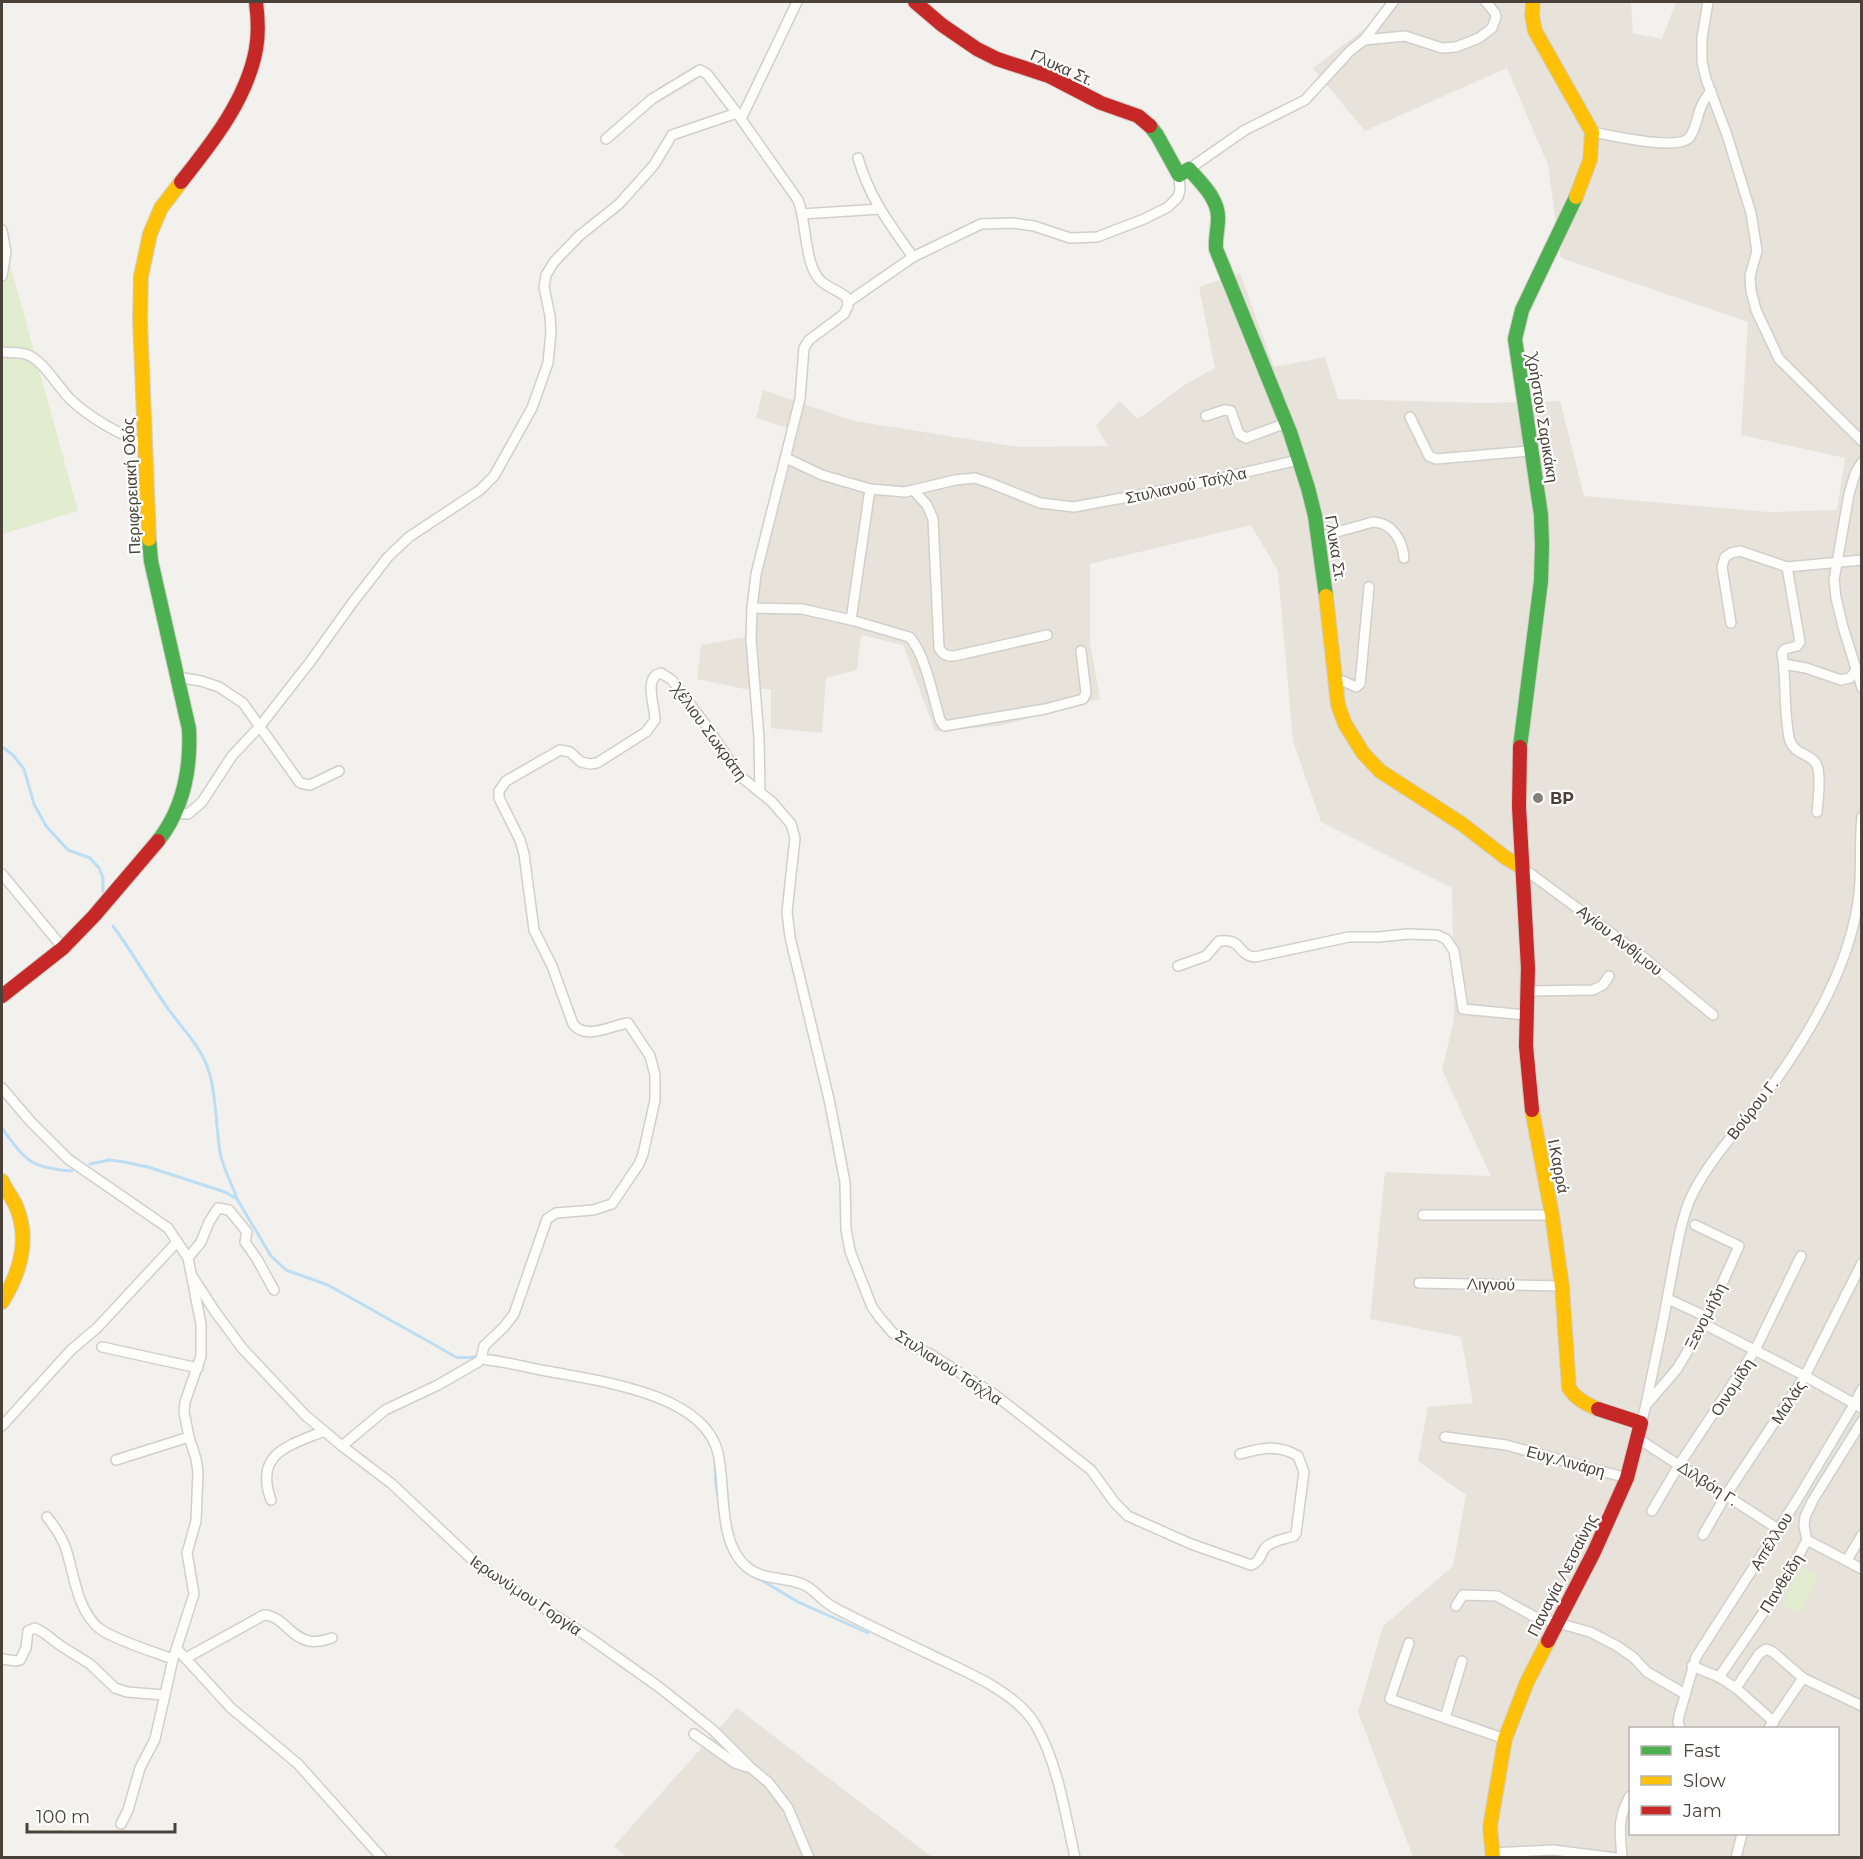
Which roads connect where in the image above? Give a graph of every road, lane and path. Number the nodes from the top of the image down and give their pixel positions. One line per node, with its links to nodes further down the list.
1 (256, 2): 26 (main road, Περιφερειακή Οδός)
2 (797, 2): 10 (street)
3 (915, 2): 14 (main road, Γλυκα Στ.)
4 (1394, 2): 8 (street)
5 (1486, 2): 8 (street)
6 (1533, 2): 11 (main road)
7 (1708, 2): 9 (street)
8 (1364, 40): 14 (street)
9 (1711, 91): 11 (street); 25 (street)
10 (739, 116): 12 (street); 16 (street); 49 (street)
11 (1592, 132): 27 (main road, Χρήστου Σαρικάκη)
12 (606, 138)
13 (858, 158): 15 (street)
14 (1184, 172): 18 (street, Χέλιου Σωκράτη); 24 (main road, Γλυκα Στ.)
15 (880, 209): 16 (street); 18 (street)
16 (802, 213): 20 (street)
17 (2, 230): 19 (street)
18 (913, 257): 20 (street, Χέλιου Σωκράτη)
19 (2, 276)
20 (848, 302): 28 (street, Χέλιου Σωκράτη)
21 (2, 352): 26 (street)
22 (1206, 416): 24 (street)
23 (1410, 417): 27 (street)
24 (1286, 423): 29 (main road, Γλυκα Στ.)
25 (1862, 441)
26 (145, 445): 46 (main road, Περιφερειακή Οδός)
27 (1530, 451): 55 (main road, Χρήστου Σαρικάκη)
28 (786, 458): 31 (street, Στυλιανού Τσίχλα); 39 (street, Χέλιου Σωκράτη)
29 (1298, 460): 32 (street, Στυλιανού Τσίχλα); 33 (main road, Γλυκα Στ.)
30 (1862, 462): 36 (street)
31 (870, 489): 32 (street, Στυλιανού Τσίχλα); 40 (street)
32 (914, 491): 42 (street)
33 (1319, 537): 34 (street); 47 (main road, Γλυκα Στ.)
34 (1404, 558)
35 (1862, 560): 36 (street)
36 (1837, 562): 37 (street); 45 (street)
37 (1787, 567): 41 (street); 44 (street)
38 (1369, 586): 47 (street)
39 (752, 608): 40 (street); 51 (street, Χέλιου Σωκράτη)
40 (851, 620): 43 (street)
41 (1731, 623)
42 (1047, 635)
43 (1081, 651)
44 (1784, 664): 45 (street); 53 (street)
45 (1856, 670): 48 (street)
46 (178, 677): 49 (street); 52 (main road, Περιφερειακή Οδός)
47 (1335, 681): 55 (main road, Γλυκα Στ.)
48 (1862, 688)
49 (260, 726): 50 (street); 52 (street)
50 (339, 771)
51 (760, 792): 82 (street, Χέλιου Σωκράτη); 96 (street, Στυλιανού Τσίχλα)
52 (176, 813): 57 (main road, Περιφερειακή Οδός)
53 (1817, 813)
54 (1862, 817): 77 (street, Βούρου Γ.)
55 (1523, 868): 60 (main road, Ι.Καρρά); 63 (street, Αγίου Ανθίμου)
56 (2, 874): 57 (street)
57 (63, 948): 61 (main road, Περιφερειακή Οδός)
58 (1178, 966): 62 (street)
59 (1609, 976): 60 (street)
60 (1527, 991): 62 (main road, Ι.Καρρά)
61 (2, 996)
62 (1526, 1015): 67 (main road, Ι.Καρρά)
63 (1713, 1015)
64 (2, 1088): 69 (street)
65 (2, 1181): 78 (main road)
66 (1423, 1215): 67 (street)
67 (1552, 1215): 75 (main road, Ι.Καρρά)
68 (1695, 1225): 79 (street, Ξενομήδη)
69 (177, 1242): 71 (street); 90 (street)
70 (1801, 1256): 81 (street, Οινομίδη)
71 (188, 1258): 73 (street); 76 (street)
72 (1861, 1263): 84 (street, Μαλάς)
73 (192, 1276): 83 (street); 91 (street, Ιερωνύμου Γοργία)
74 (1419, 1283): 75 (street, Λιγνού)
75 (1562, 1286): 89 (main road, Ι.Καρρά)
76 (274, 1290)
77 (1668, 1299): 79 (street); 87 (street, Βούρου Γ.)
78 (2, 1302)
79 (1705, 1320): 81 (street); 87 (street, Ξενομήδη)
80 (102, 1347): 83 (street)
81 (1755, 1350): 84 (street); 98 (street, Οινομίδη)
82 (482, 1354): 95 (street); 138 (street)
83 (198, 1368): 92 (street)
84 (1804, 1376): 86 (street); 100 (street, Μαλάς)
85 (1862, 1389): 86 (street, Απέλλου)
86 (1858, 1405): 104 (street, Απέλλου)
87 (1646, 1406): 89 (street, Ξενομήδη)
88 (1862, 1421): 107 (street, Πανθείδη)
89 (1641, 1423): 94 (main road, Παναγία Λετσαίνης)
90 (2, 1426)
91 (324, 1431): 95 (street, Ιερωνύμου Γοργία); 101 (street)
92 (189, 1437): 97 (street); 114 (street)
93 (1445, 1437): 99 (street, Ευγ.Λινάρη)
94 (1637, 1438): 98 (street, Διλβόη Γ.); 99 (main road, Παναγία Λετσαίνης)
95 (342, 1446): 131 (street, Ιερωνύμου Γοργία)
96 (1240, 1454)
97 (116, 1460)
98 (1679, 1465): 100 (street, Διλβόη Γ.); 102 (street, Οινομίδη)
99 (1627, 1478): 111 (main road, Παναγία Λετσαίνης)
100 (1726, 1495): 104 (street, Διλβόη Γ.); 105 (street, Μαλάς)
101 (271, 1500)
102 (1652, 1511)
103 (47, 1517): 117 (street)
104 (1778, 1529): 119 (street, Απέλλου)
105 (1703, 1534)
106 (1862, 1535): 108 (street)
107 (1807, 1540): 108 (street); 120 (street, Πανθείδη)
108 (1847, 1560): 109 (street)
109 (1862, 1569)
110 (1456, 1606): 111 (street)
111 (1557, 1623): 123 (street); 130 (main road, Παναγία Λετσαίνης)
112 (332, 1638): 115 (street)
113 (1410, 1643): 126 (street)
114 (177, 1648): 115 (street); 117 (street)
115 (186, 1658): 136 (street)
116 (2, 1659): 124 (street)
117 (173, 1659): 124 (street)
118 (1462, 1661): 126 (street)
119 (1692, 1666): 120 (street); 123 (street, Απέλλου)
120 (1719, 1677): 122 (street)
121 (1803, 1678): 122 (street); 125 (street); 127 (street)
122 (1736, 1688): 127 (street)
123 (1685, 1694): 128 (street, Απέλλου)
124 (164, 1695): 133 (street)
125 (1862, 1706)
126 (1445, 1718): 130 (street)
127 (1771, 1725)
128 (1680, 1727)
129 (694, 1734): 131 (street)
130 (1505, 1739): 135 (main road, Παναγία Λετσαίνης)
131 (751, 1768): 137 (street, Ιερωνύμου Γοργία)
132 (1629, 1798): 140 (street)
133 (121, 1824)
134 (1742, 1835): 141 (street)
135 (1493, 1855): 139 (street)
136 (382, 1857)
137 (809, 1857)
138 (1075, 1857)
139 (1616, 1857)
140 (1622, 1857)
141 (1736, 1857)

